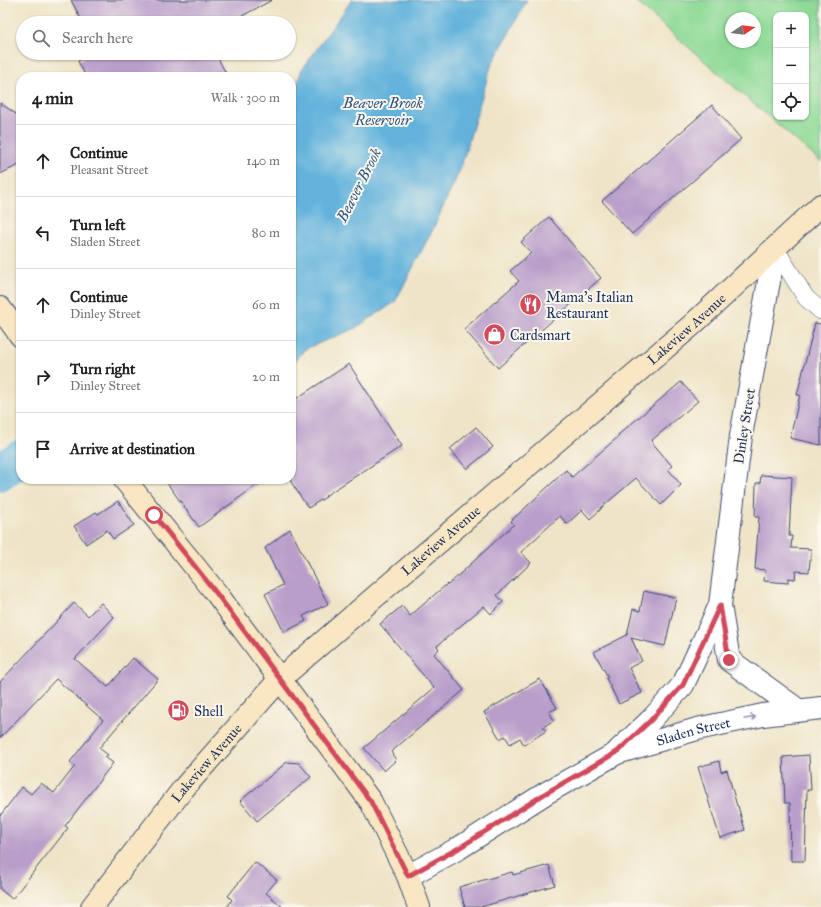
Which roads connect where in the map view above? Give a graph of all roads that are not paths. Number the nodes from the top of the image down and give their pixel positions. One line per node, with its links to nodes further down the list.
1 (821, 205): 2 (main road, Lakeview Avenue)
2 (775, 248): 4 (street); 7 (street, Dinley Street); 8 (main road, Lakeview Avenue)
3 (0, 308): 5 (main road)
4 (821, 311)
5 (16, 329)
6 (128, 484): 8 (main road)
7 (720, 605): 10 (street, Dinley Street); 11 (street, Dinley Street)
8 (280, 680): 12 (main road); 13 (main road, Lakeview Avenue)
9 (821, 708): 10 (street, Sladen Street)
10 (798, 710): 11 (street, Sladen Street, one-way to 10)
11 (617, 752): 12 (street, Sladen Street)
12 (408, 876): 14 (main road)
13 (92, 907)
14 (419, 907)

